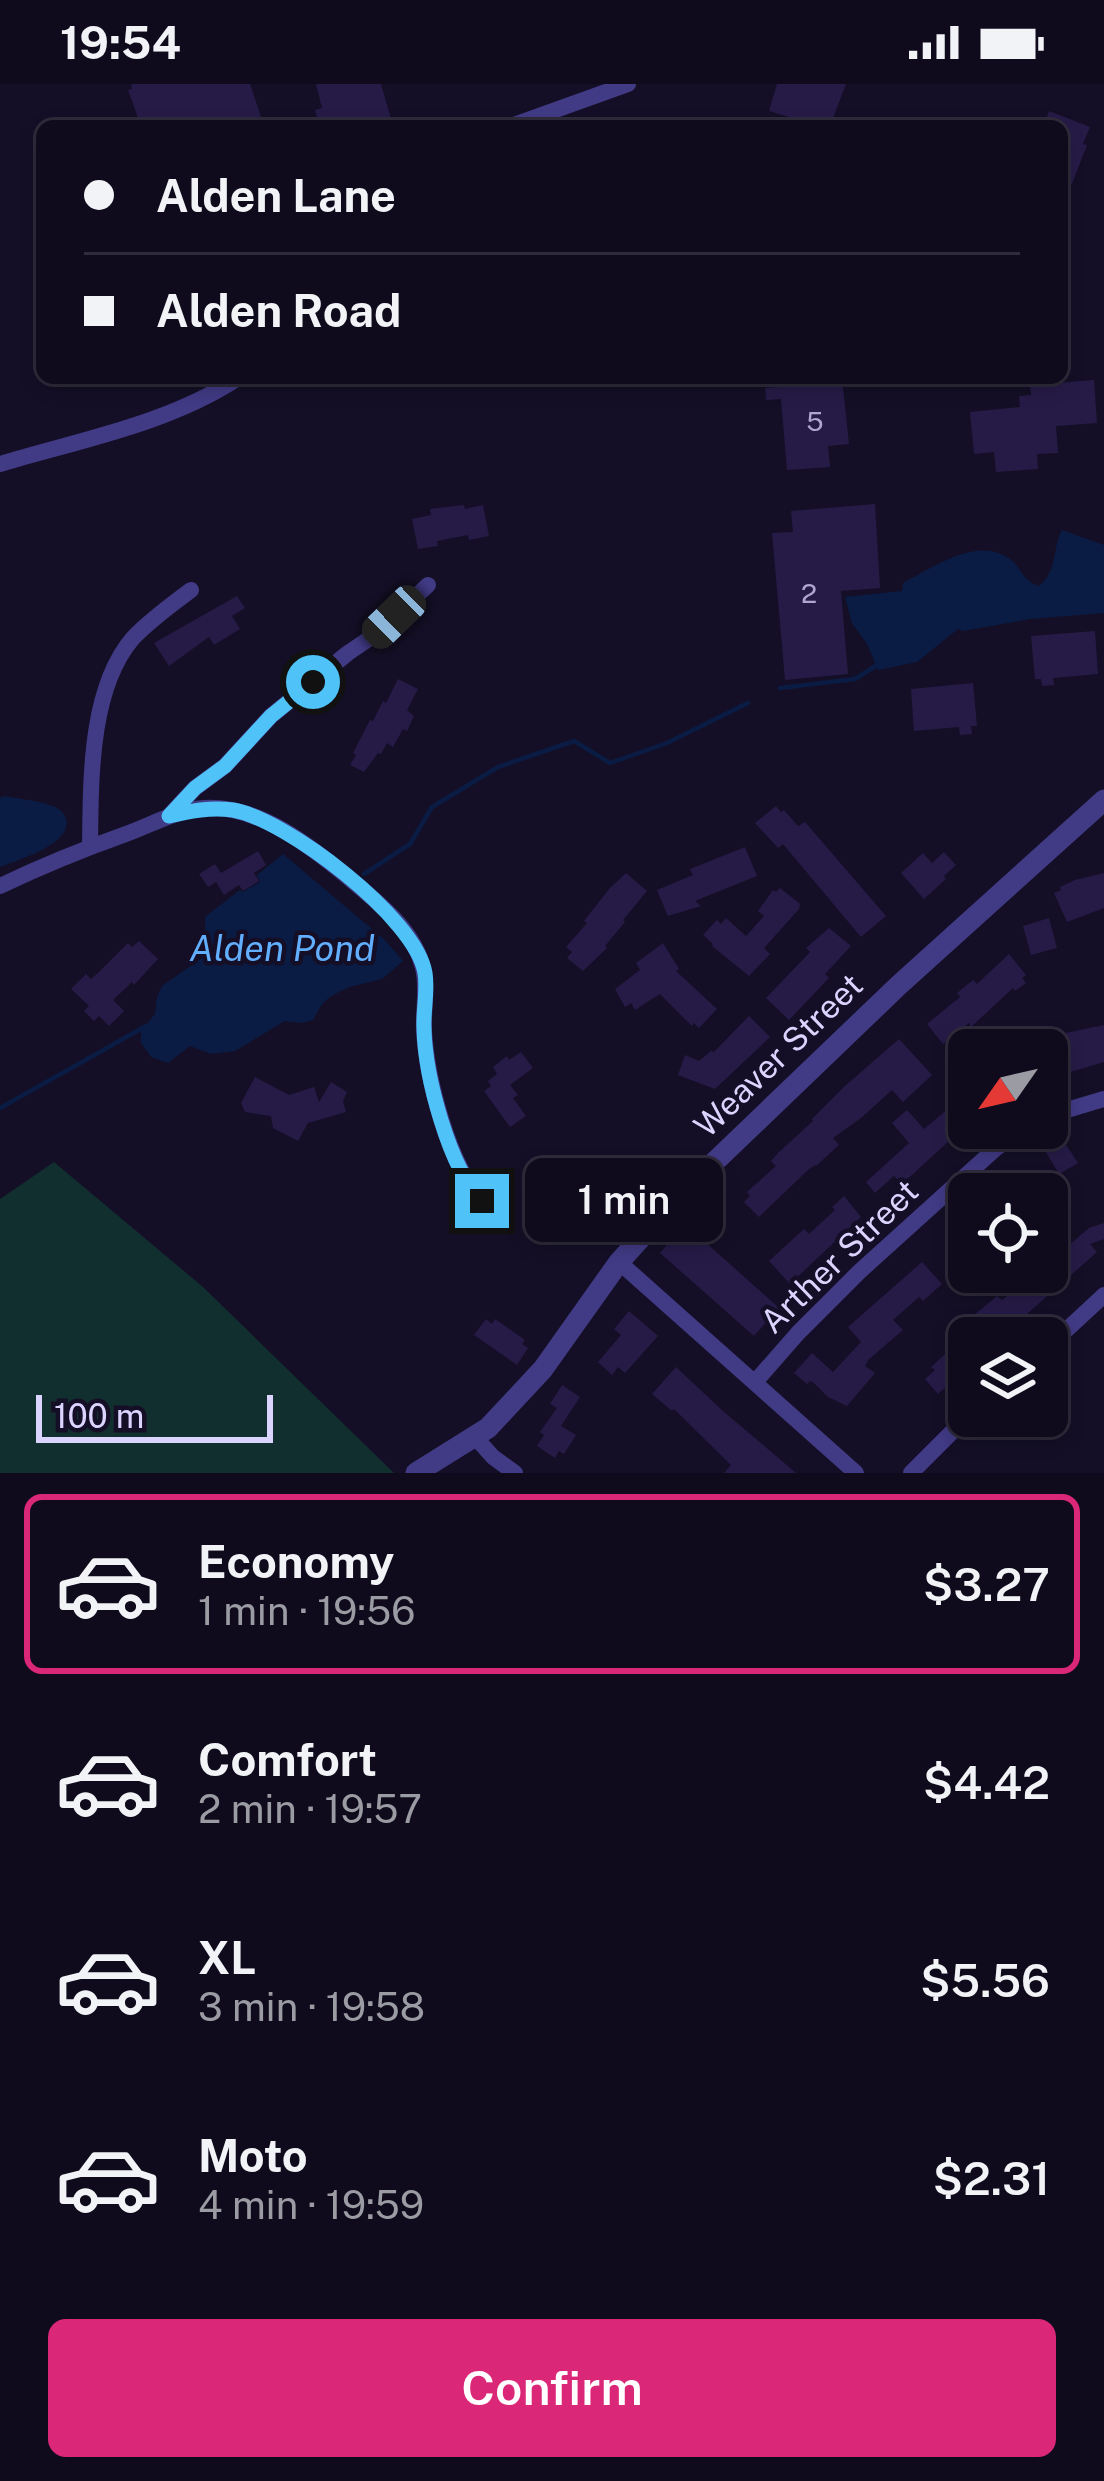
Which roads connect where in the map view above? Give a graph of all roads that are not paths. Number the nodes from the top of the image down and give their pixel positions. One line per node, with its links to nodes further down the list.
1 (628, 84): 2 (street)
2 (528, 120)
3 (228, 384): 4 (street)
4 (0, 464)
5 (428, 585): 8 (street)
6 (191, 590): 9 (street)
7 (1104, 800): 15 (street, Weaver Street)
8 (169, 816): 9 (street); 14 (street)
9 (90, 845): 10 (street)
10 (0, 886)
11 (1104, 1099): 12 (street)
12 (1068, 1110)
13 (995, 1149): 18 (street, Arther Street)
14 (482, 1201)
15 (619, 1262): 18 (street); 20 (street, Weaver Street)
16 (1104, 1295): 17 (street)
17 (1068, 1328)
18 (754, 1382): 23 (street)
19 (948, 1436): 24 (street)
20 (475, 1437): 21 (street, Weaver Street); 22 (street)
21 (416, 1473)
22 (515, 1473)
23 (856, 1473)
24 (911, 1473)

